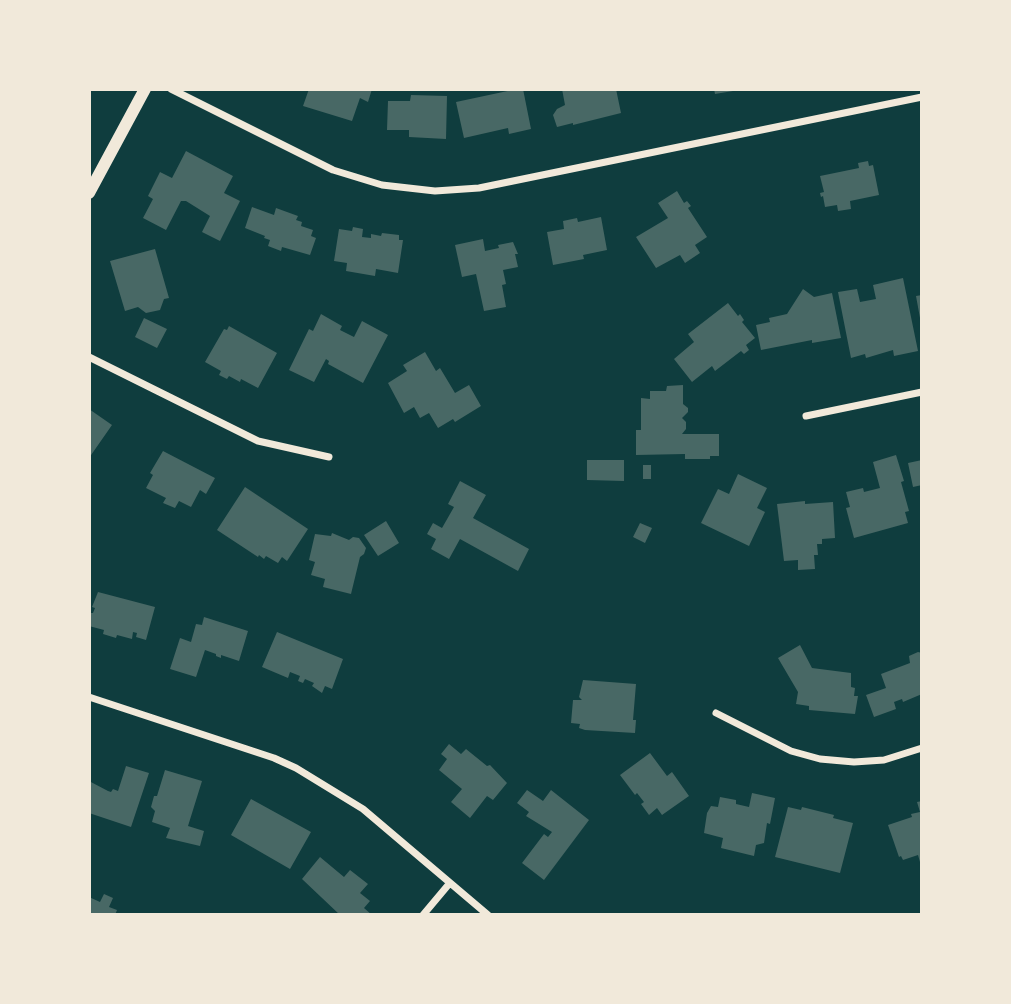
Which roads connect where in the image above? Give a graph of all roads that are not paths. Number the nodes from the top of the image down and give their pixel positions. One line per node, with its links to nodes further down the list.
1 (145, 89): 4 (street)
2 (171, 89): 3 (street)
3 (922, 97)
4 (89, 193)
5 (89, 357): 8 (street)
6 (922, 392): 7 (street)
7 (806, 416)
8 (329, 457)
9 (89, 696): 12 (street)
10 (716, 713): 11 (street)
11 (922, 748)
12 (449, 884): 13 (street); 14 (street)
13 (423, 915)
14 (488, 915)

